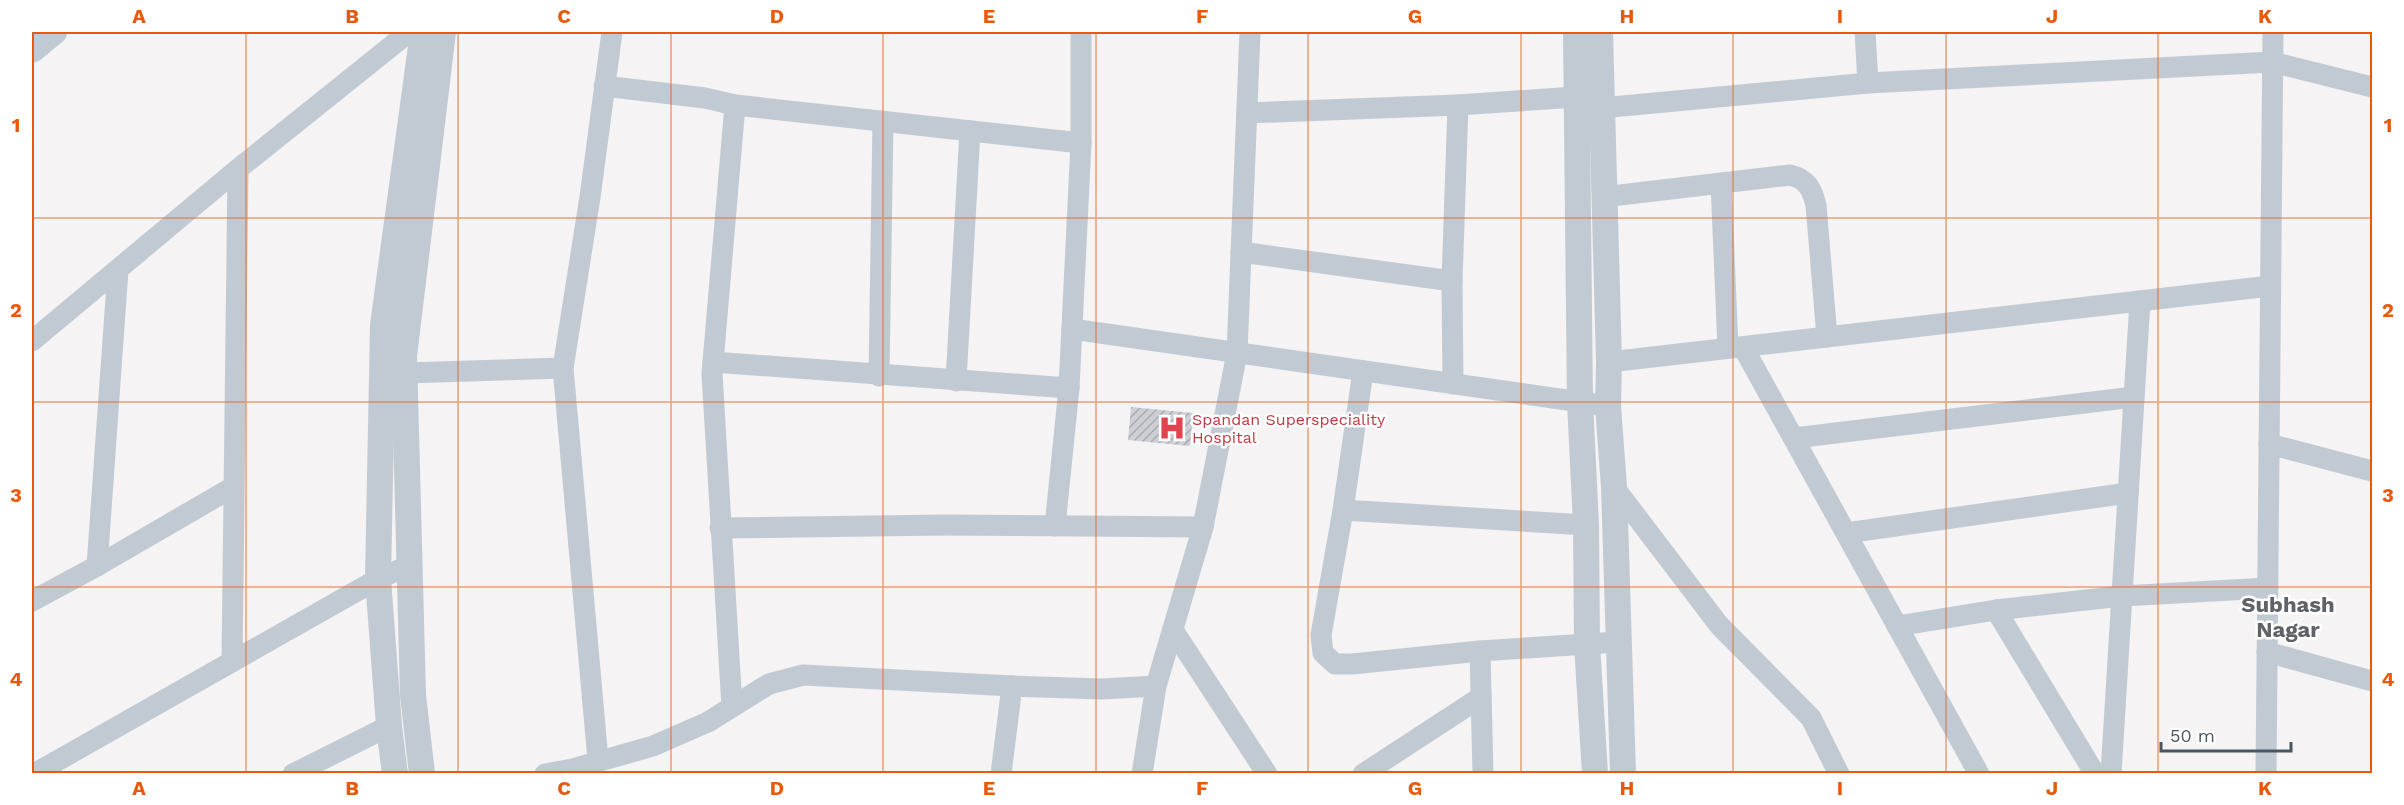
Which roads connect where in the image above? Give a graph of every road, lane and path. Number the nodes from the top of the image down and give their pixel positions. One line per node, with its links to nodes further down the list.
1 (54, 32): 12 (street)
2 (409, 32): 25 (street)
3 (423, 32): 64 (street)
4 (443, 32): 42 (street)
5 (612, 32): 15 (street)
6 (1081, 32): 24 (street)
7 (1250, 32): 21 (street)
8 (1576, 32): 17 (street)
9 (1600, 32): 20 (street)
10 (1865, 32): 14 (street)
11 (2273, 32): 13 (street)
12 (32, 50)
13 (2272, 62): 14 (street); 16 (street); 31 (street)
14 (1868, 83): 20 (street)
15 (604, 86): 18 (street); 40 (street)
16 (2373, 87)
17 (1576, 97): 19 (street); 48 (street)
18 (735, 105): 22 (street); 38 (street)
19 (1458, 105): 21 (street); 30 (street)
20 (1601, 108): 27 (street)
21 (1247, 112): 28 (street)
22 (883, 121): 23 (street); 43 (street)
23 (970, 131): 24 (street); 44 (street)
24 (1081, 143): 33 (street)
25 (238, 169): 29 (street); 53 (street)
26 (1721, 183): 27 (street); 34 (street); 36 (street)
27 (1603, 197): 39 (street)
28 (1241, 252): 30 (street); 37 (street)
29 (118, 270): 35 (street); 63 (street)
30 (1452, 281): 45 (street)
31 (2270, 286): 32 (street); 51 (street)
32 (2140, 301): 34 (street); 47 (street)
33 (1072, 329): 37 (street); 46 (street)
34 (1827, 337): 36 (street)
35 (32, 341)
36 (1736, 347): 39 (street); 50 (street)
37 (1237, 353): 41 (street); 59 (street)
38 (713, 362): 43 (street); 60 (street)
39 (1609, 362): 49 (street)
40 (563, 368): 42 (street); 82 (street)
41 (1363, 371): 45 (street); 56 (street)
42 (405, 373): 62 (street)
43 (879, 376): 44 (street)
44 (956, 381): 46 (street)
45 (1453, 384): 48 (street)
46 (1069, 388): 58 (street)
47 (2134, 397): 50 (street); 55 (street)
48 (1580, 402): 49 (street); 57 (street)
49 (1608, 406): 54 (street)
50 (1794, 438): 61 (street)
51 (2269, 444): 52 (street); 65 (street)
52 (2373, 471)
53 (233, 487): 63 (street); 75 (street)
54 (1614, 488): 71 (street); 95 (street)
55 (2128, 493): 61 (street); 66 (street)
56 (1343, 510): 57 (street); 73 (street)
57 (1586, 525): 72 (street)
58 (1055, 526): 59 (street); 60 (street)
59 (1203, 527): 70 (street)
60 (720, 528): 80 (street)
61 (1845, 533): 69 (street)
62 (410, 565): 64 (street); 86 (street)
63 (97, 566): 67 (street)
64 (378, 579): 75 (street); 81 (street)
65 (2268, 588): 66 (street); 74 (street)
66 (2122, 596): 68 (street); 98 (street)
67 (32, 601)
68 (1996, 610): 69 (street); 97 (street)
69 (1897, 626): 96 (street)
70 (1173, 630): 78 (street); 90 (street)
71 (1618, 642): 72 (street); 94 (street)
72 (1587, 644): 73 (street); 93 (street)
73 (1480, 651): 79 (street)
74 (2267, 652): 76 (street); 99 (street)
75 (232, 662): 83 (street)
76 (2373, 681)
77 (1012, 686): 78 (street); 80 (street); 88 (street)
78 (1156, 686): 89 (street)
79 (1481, 697): 91 (street); 92 (street)
80 (732, 707): 82 (street)
81 (389, 726): 84 (street); 85 (street)
82 (598, 760): 87 (street)
83 (34, 774)
84 (293, 774)
85 (395, 774)
86 (422, 774)
87 (545, 774)
88 (1001, 774)
89 (1142, 774)
90 (1267, 774)
91 (1363, 774)
92 (1483, 774)
93 (1595, 774)
94 (1623, 774)
95 (1839, 774)
96 (1979, 774)
97 (2095, 774)
98 (2111, 774)
99 (2266, 774)

